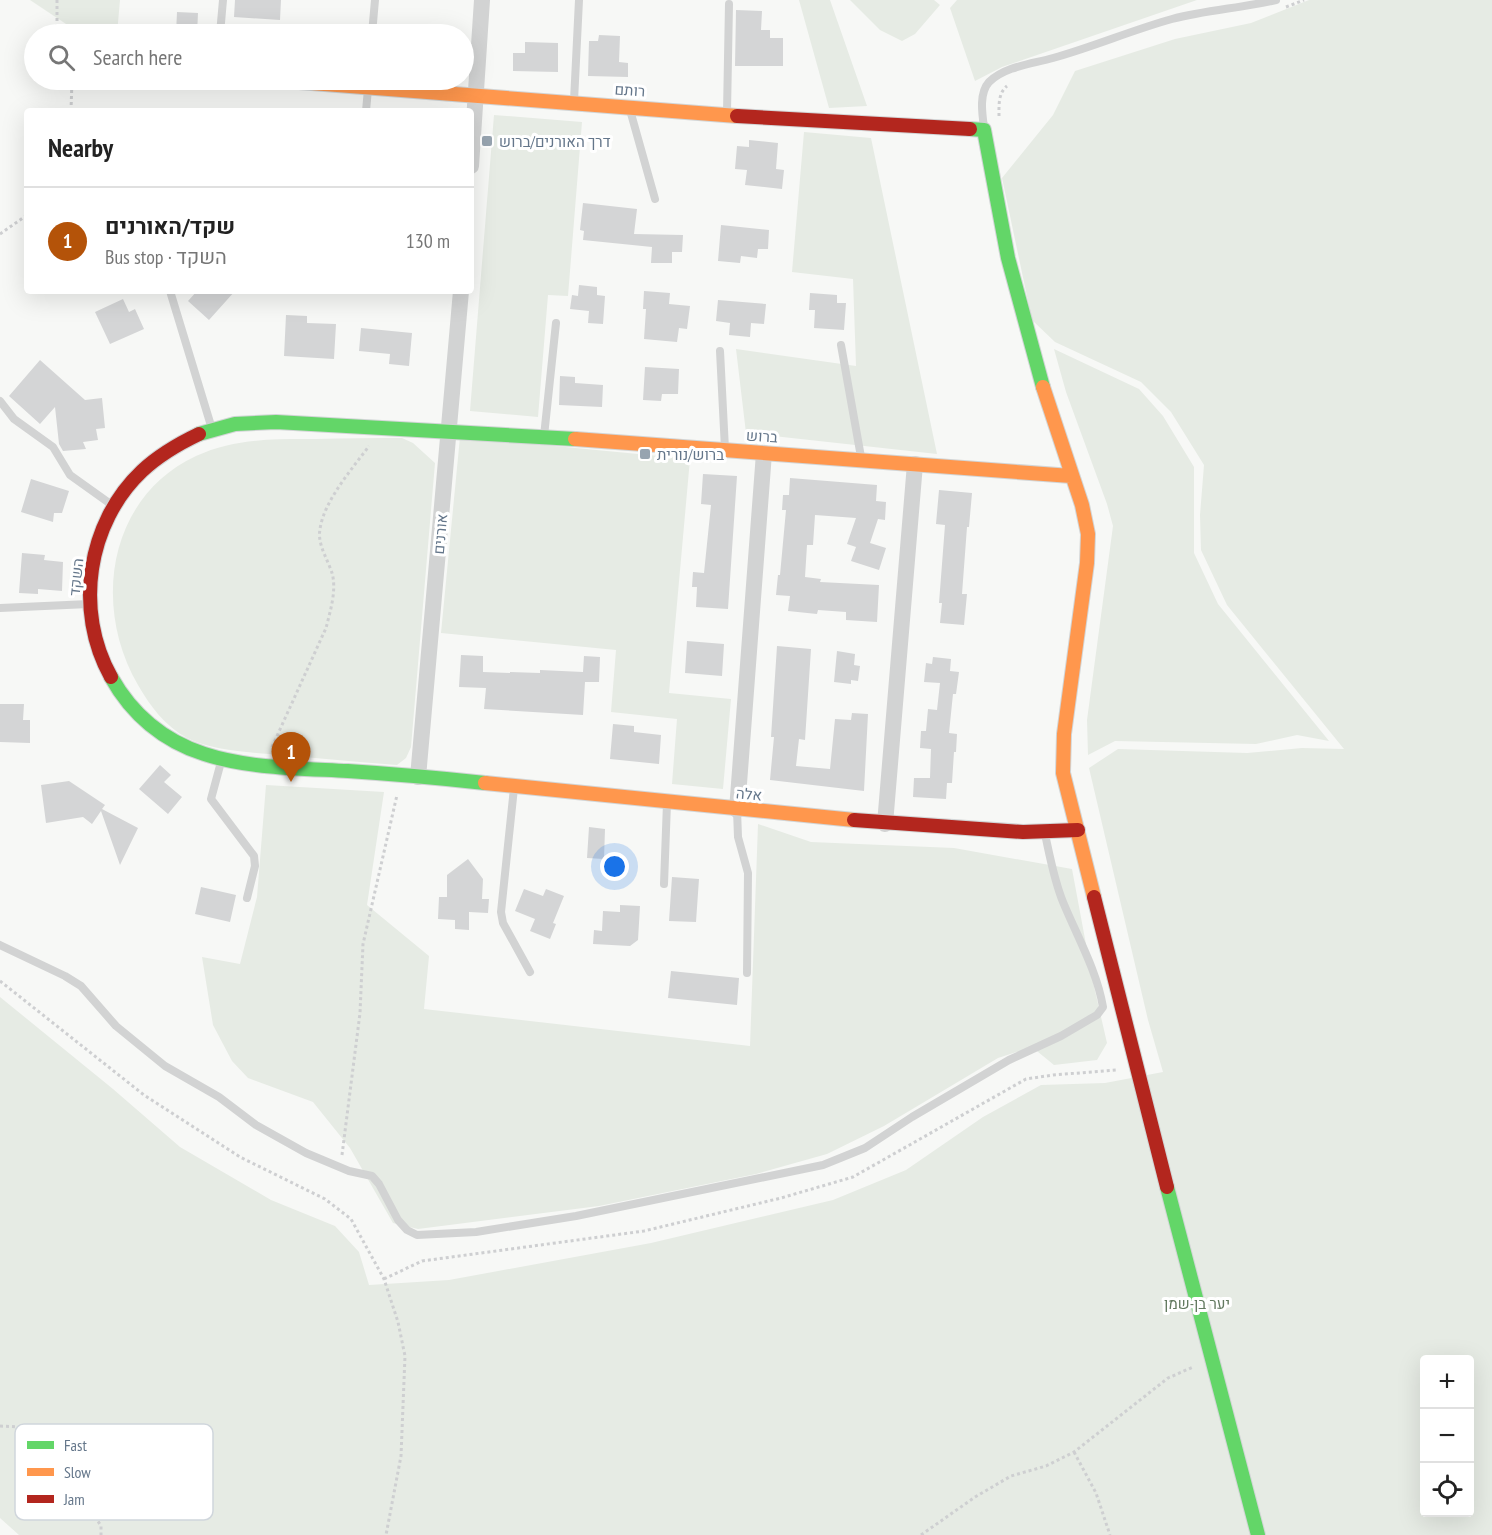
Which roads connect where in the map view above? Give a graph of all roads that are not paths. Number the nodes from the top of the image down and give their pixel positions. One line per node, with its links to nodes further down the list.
1 (223, 0): 7 (lane)
2 (375, 0): 8 (lane)
3 (482, 0): 11 (street)
4 (579, 0): 12 (lane)
5 (1276, 0): 16 (lane)
6 (729, 4): 15 (lane)
7 (221, 24)
8 (373, 24)
9 (368, 90): 14 (lane)
10 (427, 90): 11 (street, רותם)
11 (477, 96): 12 (street, רותם); 17 (street)
12 (574, 103): 13 (street, רותם)
13 (629, 107): 15 (street, רותם); 18 (lane)
14 (366, 108)
15 (727, 114): 16 (street, רותם)
16 (984, 130): 32 (street)
17 (474, 131)
18 (655, 200)
19 (171, 294): 25 (lane)
20 (461, 294): 26 (street, אורנים)
21 (556, 323): 27 (lane)
22 (841, 345): 30 (lane)
23 (720, 351): 28 (lane)
24 (0, 401): 33 (lane)
25 (212, 430): 26 (street, השקד); 33 (street, השקד)
26 (450, 430): 27 (street, ברוש); 37 (street, אורנים)
27 (544, 437): 28 (street, ברוש)
28 (725, 450): 29 (street, ברוש)
29 (764, 453): 30 (street, ברוש); 40 (street)
30 (862, 460): 31 (street, ברוש)
31 (915, 464): 32 (street, ברוש); 41 (street)
32 (1071, 476): 42 (street)
33 (114, 507): 34 (street, השקד)
34 (89, 604): 35 (lane); 36 (street, השקד)
35 (0, 608)
36 (222, 759): 37 (street, השקד); 45 (lane)
37 (409, 776): 38 (street, אלה)
38 (514, 787): 39 (street, אלה); 47 (lane)
39 (667, 802): 40 (street, אלה); 44 (lane)
40 (737, 810): 41 (street, אלה); 48 (lane)
41 (885, 824): 43 (street, אלה)
42 (1078, 830): 43 (street, אלה); 49 (street)
43 (1045, 833): 46 (lane)
44 (664, 884)
45 (248, 898)
46 (0, 945)
47 (530, 972)
48 (747, 973)
49 (1258, 1535)

